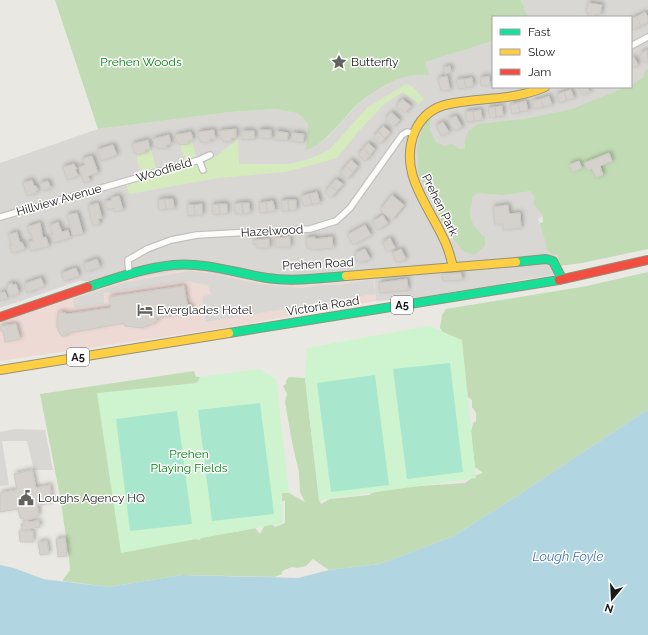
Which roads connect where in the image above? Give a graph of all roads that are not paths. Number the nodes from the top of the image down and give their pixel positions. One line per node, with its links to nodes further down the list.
1 (648, 37): 2 (street)
2 (632, 45)
3 (542, 88): 4 (main road, Prehen Park)
4 (413, 132): 11 (main road, Prehen Park); 12 (street, Hazelwood)
5 (210, 155): 6 (street, Woodfield)
6 (200, 160): 7 (street); 8 (street, Woodfield)
7 (203, 170)
8 (117, 183): 9 (street, Hillview Avenue)
9 (0, 217)
10 (648, 260): 13 (main road, Victoria Road / A5)
11 (453, 267): 12 (main road, Prehen Road); 13 (main road, Prehen Road)
12 (129, 273): 14 (main road, Prehen Road)
13 (562, 279): 15 (main road, Victoria Road / A5)
14 (0, 317)
15 (0, 370)

